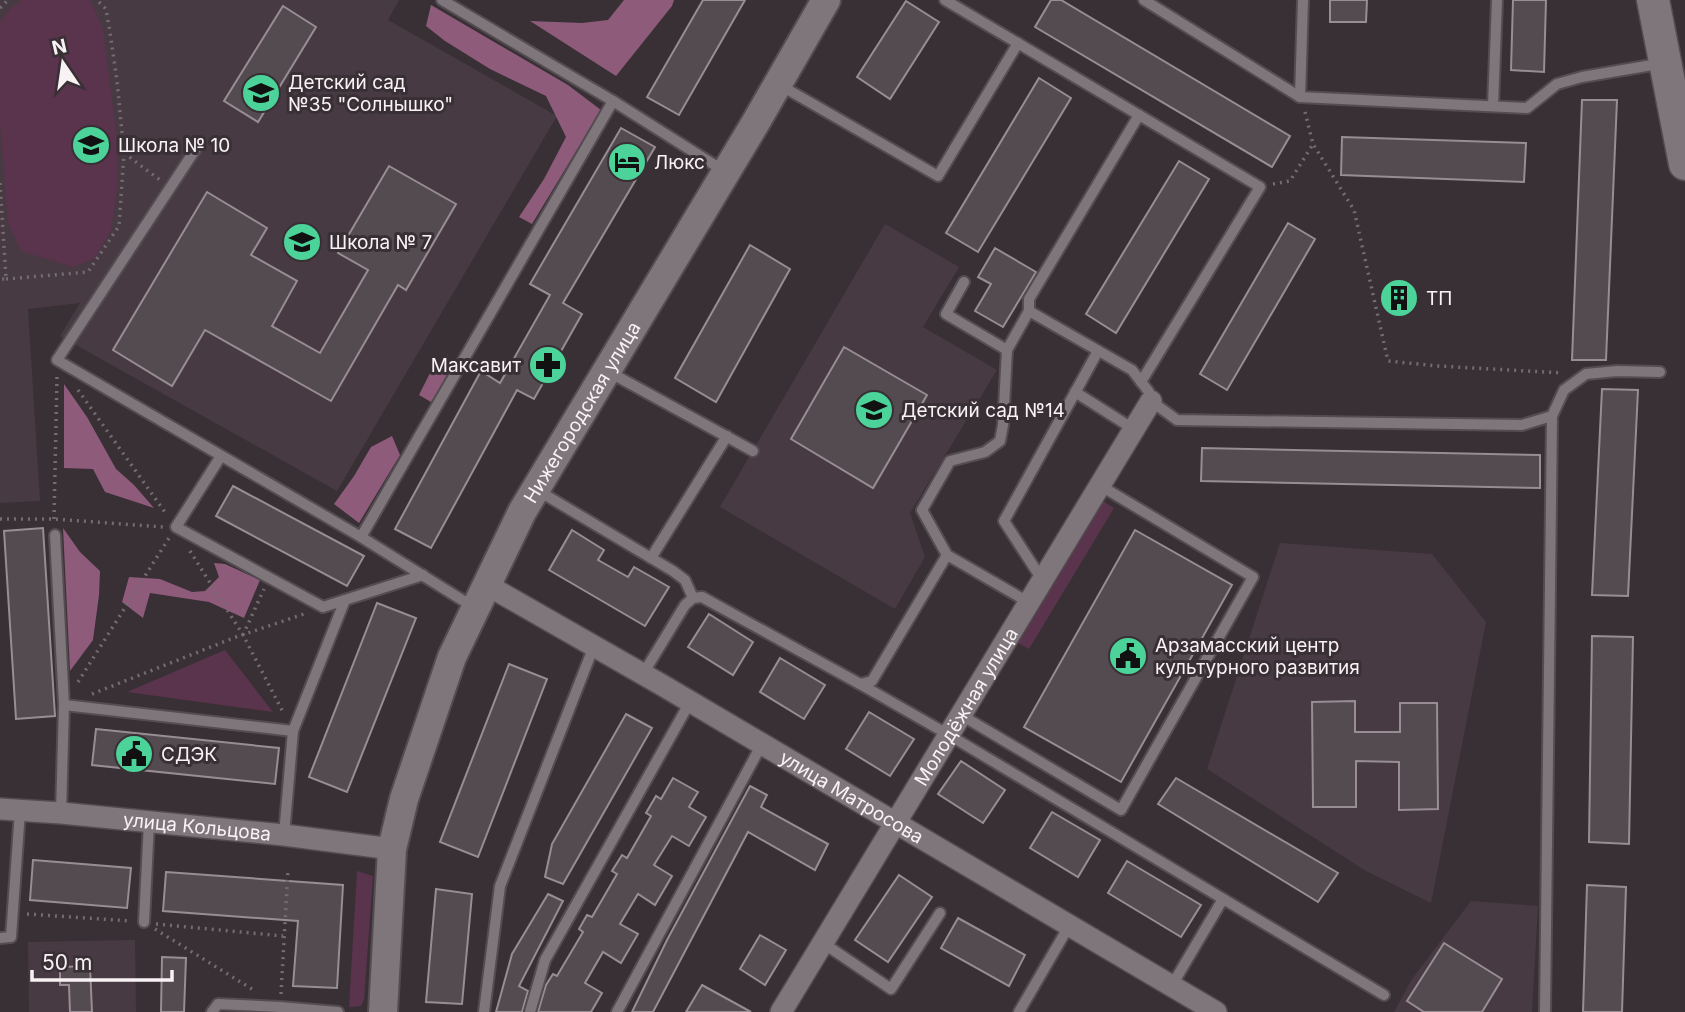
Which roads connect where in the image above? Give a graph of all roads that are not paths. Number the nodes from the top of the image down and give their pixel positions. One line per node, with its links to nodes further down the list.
1 (442, 0): 12 (lane)
2 (826, 0): 10 (street, Нижегородская улица)
3 (946, 0): 8 (lane)
4 (1144, 0): 11 (lane)
5 (1303, 0): 11 (lane)
6 (1497, 0): 13 (lane)
7 (1653, 0): 9 (main road)
8 (1018, 43): 10 (lane); 14 (lane)
9 (1666, 63): 13 (lane); 16 (main road)
10 (778, 84): 17 (street, Нижегородская улица)
11 (1300, 97): 13 (lane)
12 (613, 101): 17 (lane); 35 (lane)
13 (1493, 106)
14 (1139, 115): 19 (lane); 24 (lane)
15 (197, 147): 31 (lane)
16 (1685, 164)
17 (726, 172): 22 (street, Нижегородская улица)
18 (964, 282): 20 (lane)
19 (1029, 311): 20 (lane); 21 (lane)
20 (1007, 350): 36 (lane)
21 (1098, 351): 24 (lane); 25 (lane)
22 (606, 371): 29 (lane); 33 (street, Нижегородская улица)
23 (1660, 372): 27 (lane)
24 (1141, 382): 26 (lane)
25 (1075, 392): 28 (lane); 39 (lane)
26 (1151, 401): 27 (lane); 28 (street, Молодёжная улица)
27 (1552, 416): 77 (lane)
28 (1135, 430): 32 (street, Молодёжная улица)
29 (727, 436): 30 (lane); 37 (lane)
30 (753, 450)
31 (221, 457): 35 (lane); 42 (lane)
32 (1101, 486): 39 (street, Молодёжная улица); 49 (lane)
33 (535, 489): 37 (lane); 40 (street, Нижегородская улица)
34 (55, 535): 48 (lane)
35 (361, 537): 38 (lane)
36 (947, 555): 43 (lane); 46 (lane)
37 (651, 558): 41 (lane)
38 (423, 575): 40 (lane); 42 (lane)
39 (1043, 581): 43 (street, Молодёжная улица)
40 (481, 597): 44 (street, улица Матросова); 58 (street, Нижегородская улица)
41 (693, 598): 45 (lane); 46 (lane)
42 (345, 600): 50 (lane)
43 (1030, 603): 49 (street, Молодёжная улица)
44 (594, 646): 45 (street, улица Матросова); 71 (lane)
45 (643, 674): 47 (street, улица Матросова)
46 (860, 684): 51 (lane)
47 (690, 702): 52 (street, улица Матросова); 72 (lane)
48 (64, 705): 50 (lane); 54 (lane)
49 (961, 715): 51 (street, Молодёжная улица)
50 (293, 731): 57 (lane)
51 (949, 735): 56 (street, Молодёжная улица); 59 (lane)
52 (762, 744): 56 (street, улица Матросова); 73 (lane)
53 (10, 810): 54 (street, улица Кольцова); 63 (lane)
54 (61, 813): 55 (street, улица Кольцова)
55 (149, 822): 57 (street, улица Кольцова); 61 (lane)
56 (896, 823): 62 (street, улица Матросова); 64 (street, Молодёжная улица)
57 (284, 835): 58 (street, улица Кольцова)
58 (393, 849): 70 (street, Нижегородская улица)
59 (1223, 899): 65 (lane); 66 (lane)
60 (940, 913): 64 (lane)
61 (144, 922)
62 (1069, 926): 65 (street, улица Матросова); 75 (lane)
63 (0, 938)
64 (823, 943): 74 (street, Молодёжная улица)
65 (1171, 987): 76 (street, улица Матросова)
66 (1384, 995)
67 (280, 1009): 68 (lane); 69 (lane)
68 (212, 1012)
69 (338, 1012)
70 (383, 1012)
71 (484, 1012)
72 (530, 1012)
73 (617, 1012)
74 (780, 1012)
75 (1018, 1012)
76 (1216, 1012)
77 (1545, 1012)

